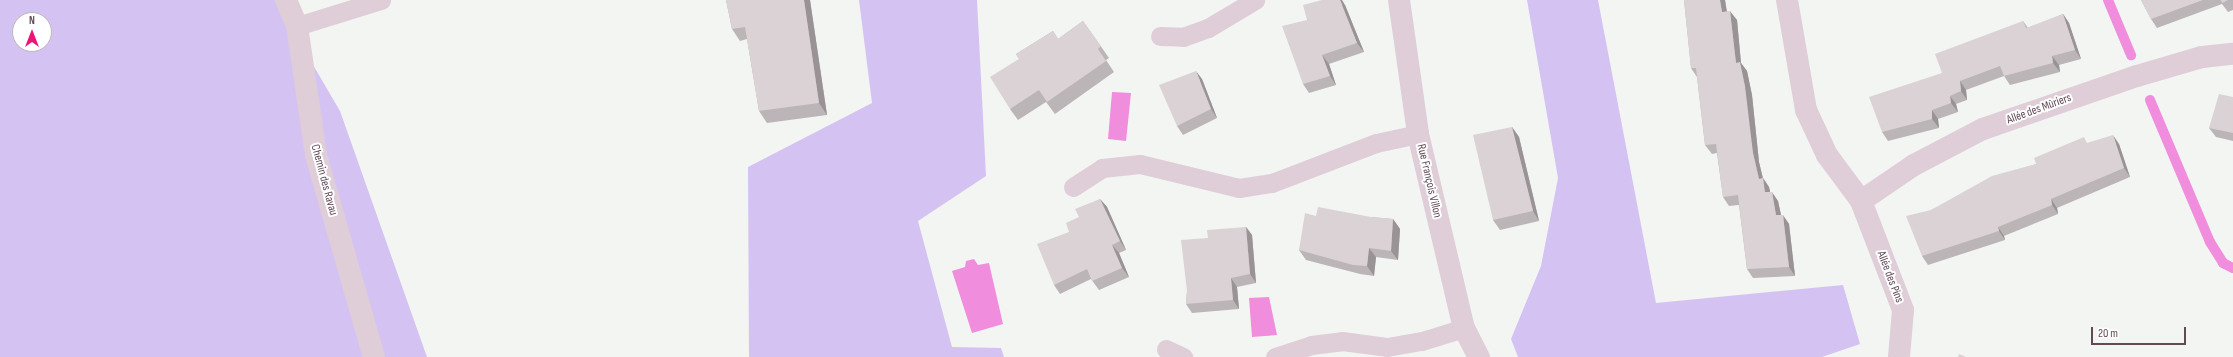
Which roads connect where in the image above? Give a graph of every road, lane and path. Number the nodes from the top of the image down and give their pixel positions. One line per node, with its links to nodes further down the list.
1 (286, 0): 6 (street, Chemin des Ravau)
2 (380, 0): 6 (lane)
3 (1255, 0): 7 (lane)
4 (1399, 0): 9 (street, Rue François Villon)
5 (1787, 0): 11 (street, Allée des Pins)
6 (297, 26): 13 (street, Chemin des Ravau)
7 (1160, 36)
8 (2233, 54): 11 (street, Allée des Mûriers)
9 (1418, 134): 10 (lane); 12 (street, Rue François Villon)
10 (1073, 187)
11 (1861, 200): 16 (street, Allée des Pins)
12 (1464, 328): 14 (lane); 15 (street, Rue François Villon)
13 (374, 357)
14 (1275, 357)
15 (1479, 357)
16 (1899, 357)

